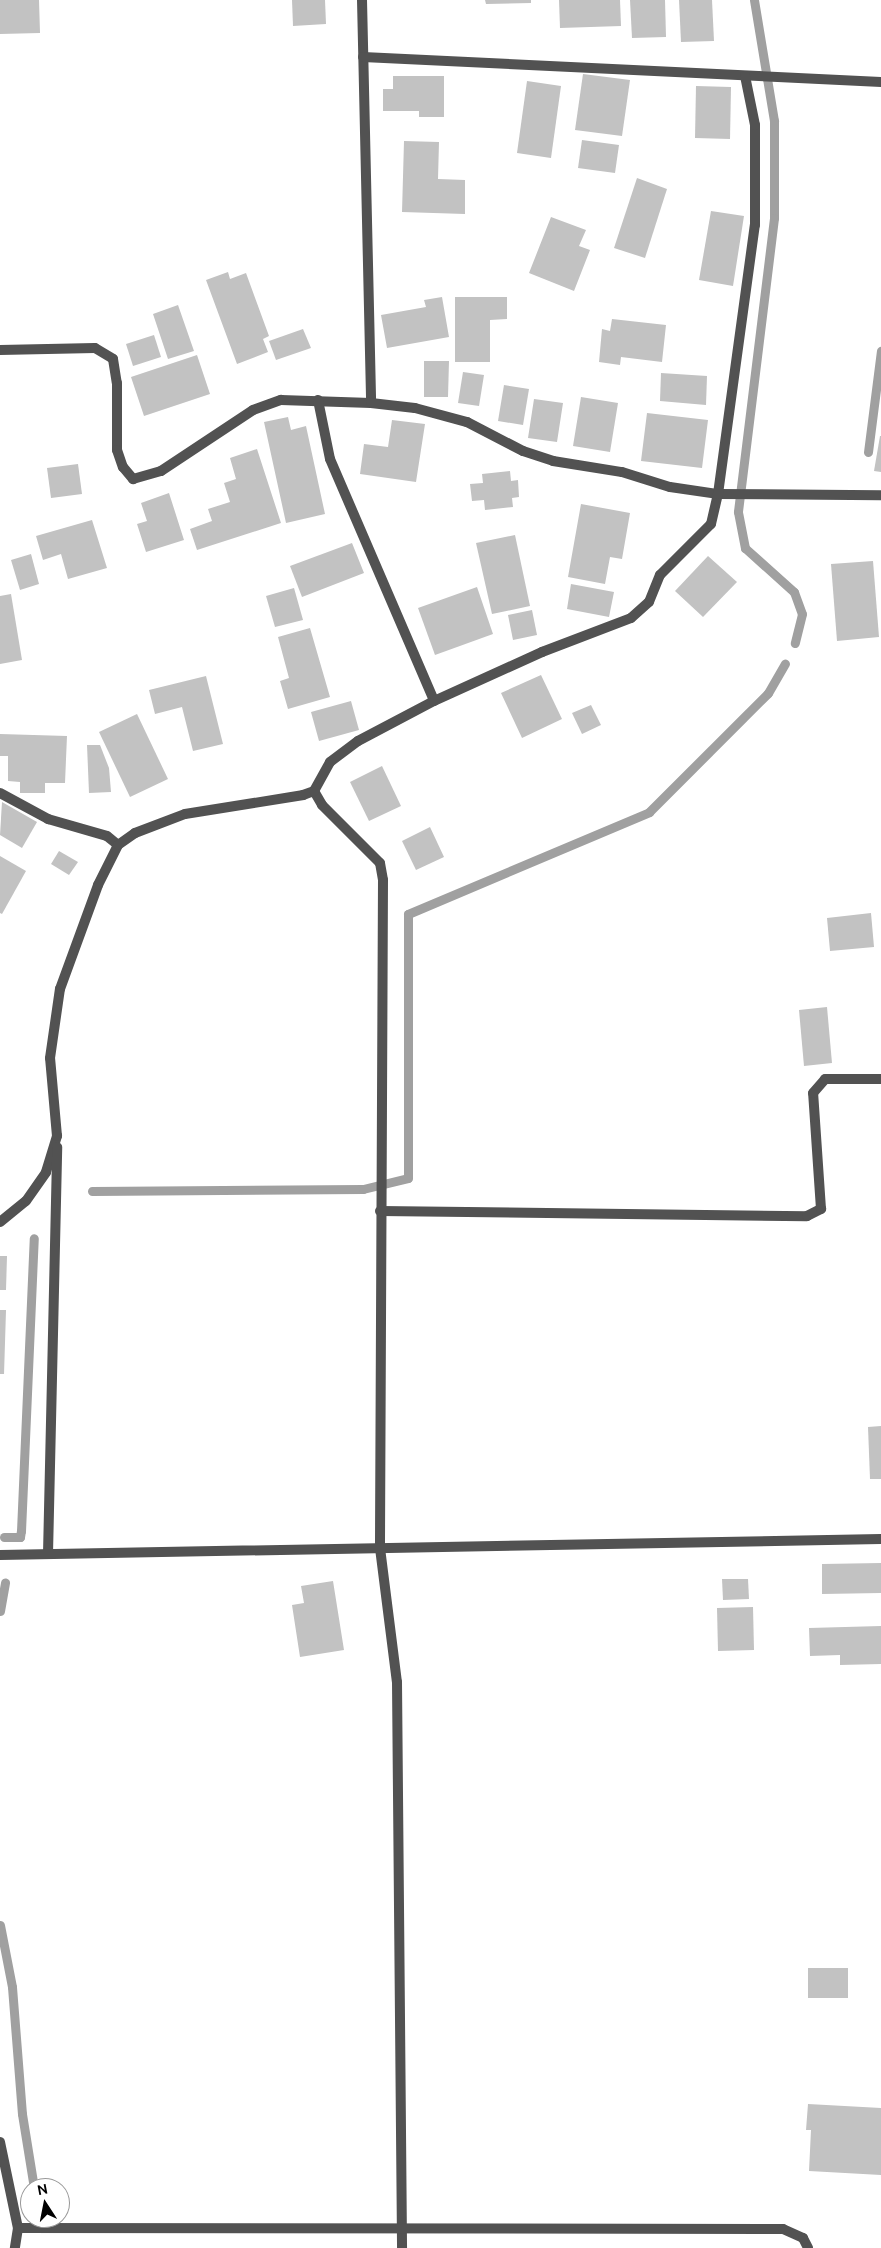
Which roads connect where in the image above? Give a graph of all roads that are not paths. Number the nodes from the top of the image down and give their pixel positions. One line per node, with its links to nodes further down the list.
1 (362, 0): 2 (street)
2 (364, 57): 3 (street); 7 (street)
3 (745, 76): 4 (street); 8 (street)
4 (881, 82)
5 (0, 350): 6 (street)
6 (318, 400): 7 (street); 10 (street)
7 (371, 402): 8 (street)
8 (718, 494): 9 (street); 10 (street)
9 (881, 495)
10 (434, 702): 11 (street)
11 (314, 791): 13 (street); 16 (street)
12 (0, 793): 13 (street)
13 (118, 845): 15 (street)
14 (881, 1078): 16 (street)
15 (57, 1136): 17 (street); 20 (street)
16 (380, 1211): 19 (street)
17 (0, 1222)
18 (881, 1539): 19 (street)
19 (380, 1548): 20 (street); 24 (street)
20 (48, 1554): 21 (street)
21 (0, 1555)
22 (0, 2142): 23 (street)
23 (18, 2228): 24 (street); 25 (street)
24 (402, 2228): 26 (street); 27 (street)
25 (15, 2248)
26 (402, 2248)
27 (808, 2248)

